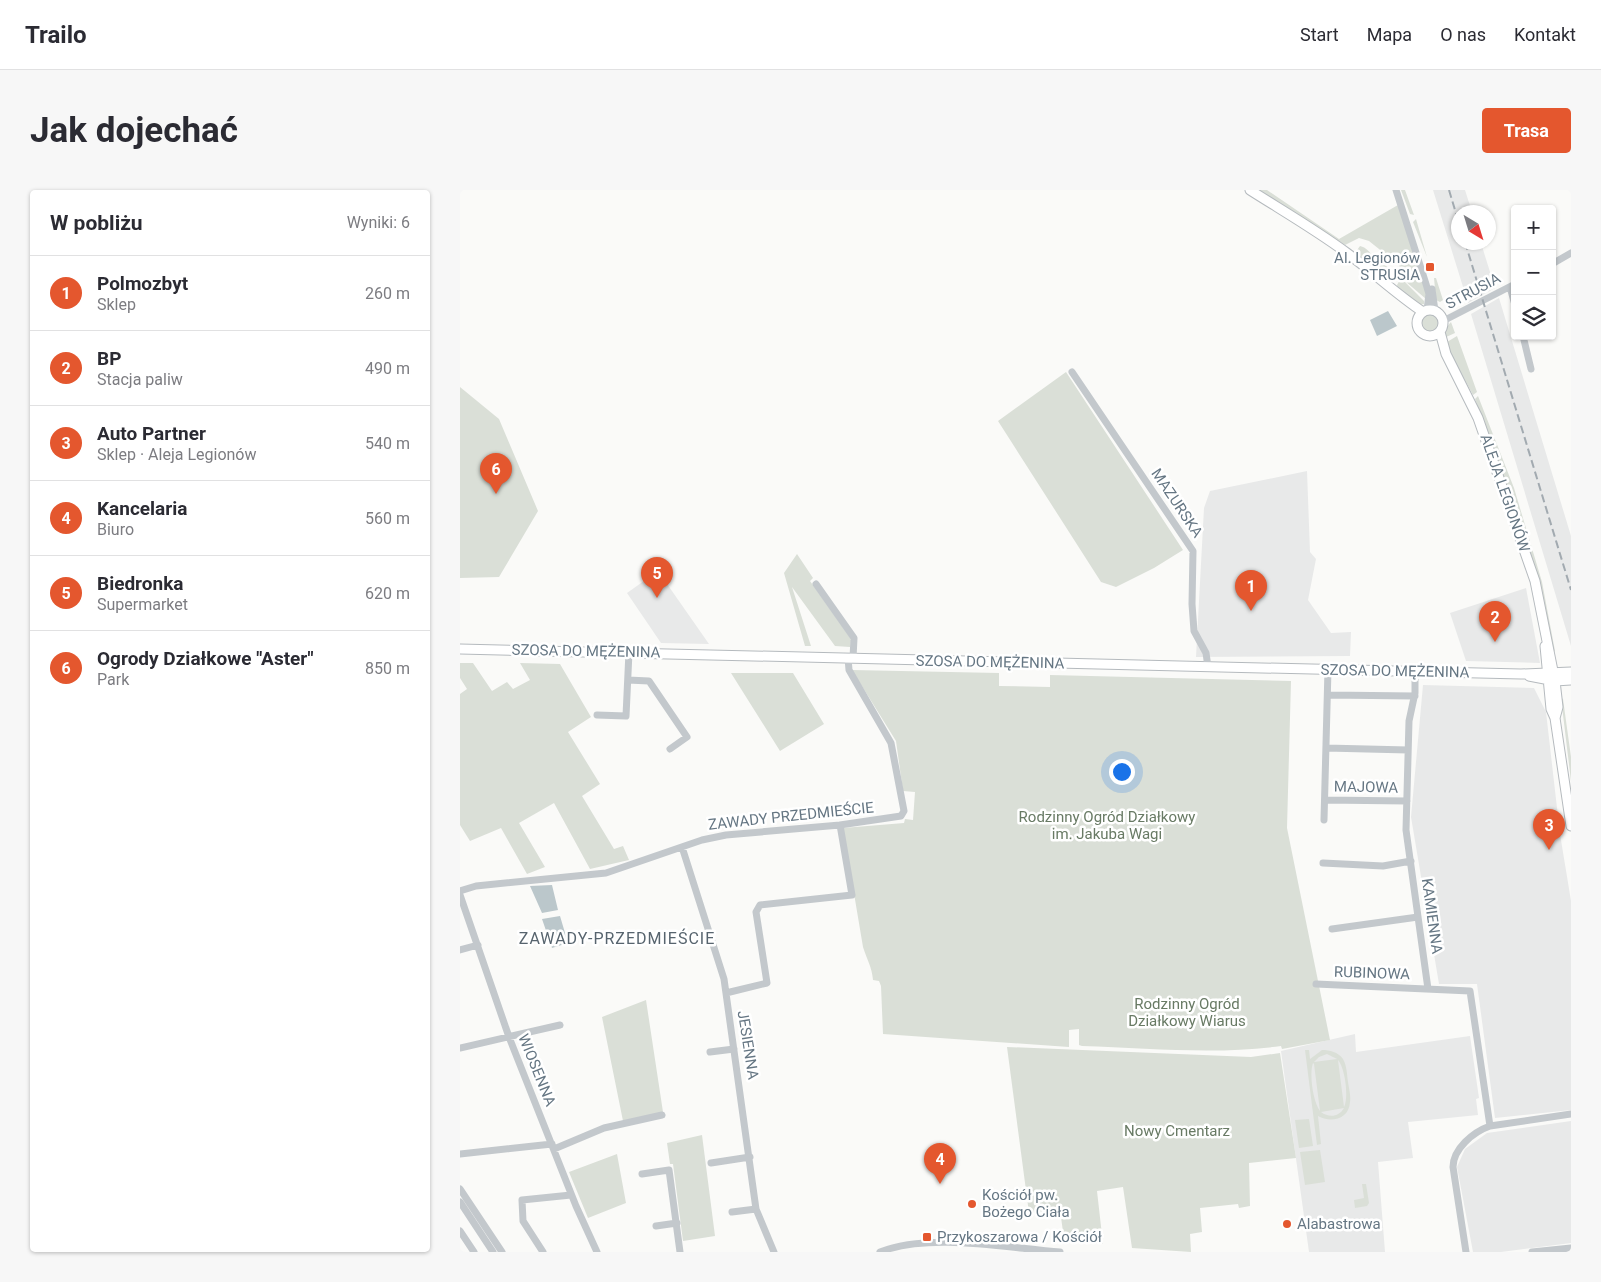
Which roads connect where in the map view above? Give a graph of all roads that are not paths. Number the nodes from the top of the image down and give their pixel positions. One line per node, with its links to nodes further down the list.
1 (1250, 190): 6 (main road)
2 (1396, 190): 6 (street)
3 (1571, 253): 4 (street)
4 (1556, 262)
5 (1511, 287): 7 (street, STRUSIA)
6 (1426, 313): 7 (main road); 8 (main road)
7 (1443, 321): 8 (main road)
8 (1435, 334): 20 (main road, ALEJA LEGIONÓW)
9 (1524, 340): 10 (street)
10 (1531, 369)
11 (1072, 372): 16 (street, MAZURSKA)
12 (816, 584): 15 (street)
13 (460, 649): 14 (main road, SZOSA DO MĘŻENINA)
14 (629, 652): 15 (main road, SZOSA DO MĘŻENINA); 21 (street)
15 (851, 658): 16 (main road, SZOSA DO MĘŻENINA); 32 (street, ZAWADY PRZEDMIEŚCIE)
16 (1208, 667): 17 (main road, SZOSA DO MĘŻENINA)
17 (1328, 669): 18 (main road, SZOSA DO MĘŻENINA); 23 (street, MAJOWA)
18 (1415, 670): 20 (main road, SZOSA DO MĘŻENINA); 24 (street, KAMIENNA)
19 (1571, 672): 20 (main road)
20 (1551, 676): 22 (main road); 33 (main road, ALEJA LEGIONÓW)
21 (628, 680): 25 (street); 27 (street)
22 (1571, 680)
23 (1328, 695): 24 (street); 26 (street, MAJOWA)
24 (1415, 696): 28 (street, KAMIENNA)
25 (597, 715)
26 (1326, 748): 28 (street); 29 (street, MAJOWA)
27 (670, 749)
28 (1408, 750): 30 (street, KAMIENNA)
29 (1325, 800): 30 (street, MAJOWA); 31 (street, MAJOWA)
30 (1407, 801): 35 (street, KAMIENNA)
31 (1324, 820)
32 (840, 825): 34 (street, ZAWADY PRZEDMIEŚCIE); 45 (street)
33 (1571, 826)
34 (682, 847): 37 (street, ZAWADY PRZEDMIEŚCIE); 45 (street, JESIENNA)
35 (1410, 861): 36 (street); 39 (street, KAMIENNA)
36 (1324, 863)
37 (460, 891)
38 (460, 895): 41 (street, WIOSENNA)
39 (1418, 917): 40 (street); 44 (street, KAMIENNA)
40 (1332, 929)
41 (478, 945): 42 (street); 47 (street, WIOSENNA)
42 (460, 950)
43 (1316, 984): 44 (street, RUBINOWA)
44 (1428, 989): 53 (street)
45 (726, 993): 49 (street, JESIENNA)
46 (560, 1024): 47 (street)
47 (509, 1037): 48 (street); 54 (street, WIOSENNA)
48 (460, 1048)
49 (734, 1049): 50 (street); 56 (street, JESIENNA)
50 (710, 1052)
51 (1571, 1114): 53 (street)
52 (662, 1115): 54 (street)
53 (1490, 1126): 78 (street)
54 (553, 1147): 55 (street); 60 (street, WIOSENNA)
55 (460, 1154)
56 (750, 1157): 57 (street); 62 (street, JESIENNA)
57 (711, 1163)
58 (642, 1174): 64 (street)
59 (460, 1189): 72 (street)
60 (572, 1195): 73 (street); 74 (street, WIOSENNA)
61 (460, 1202): 71 (street)
62 (756, 1209): 63 (street); 69 (street, JESIENNA)
63 (732, 1212)
64 (677, 1223): 65 (street); 75 (street)
65 (656, 1226)
66 (461, 1237): 70 (street)
67 (975, 1248): 76 (street); 77 (street)
68 (1571, 1248): 79 (street)
69 (774, 1250)
70 (474, 1252)
71 (493, 1252)
72 (502, 1252)
73 (543, 1252)
74 (597, 1252)
75 (680, 1252)
76 (880, 1252)
77 (1060, 1252)
78 (1466, 1252)
79 (1532, 1252)

